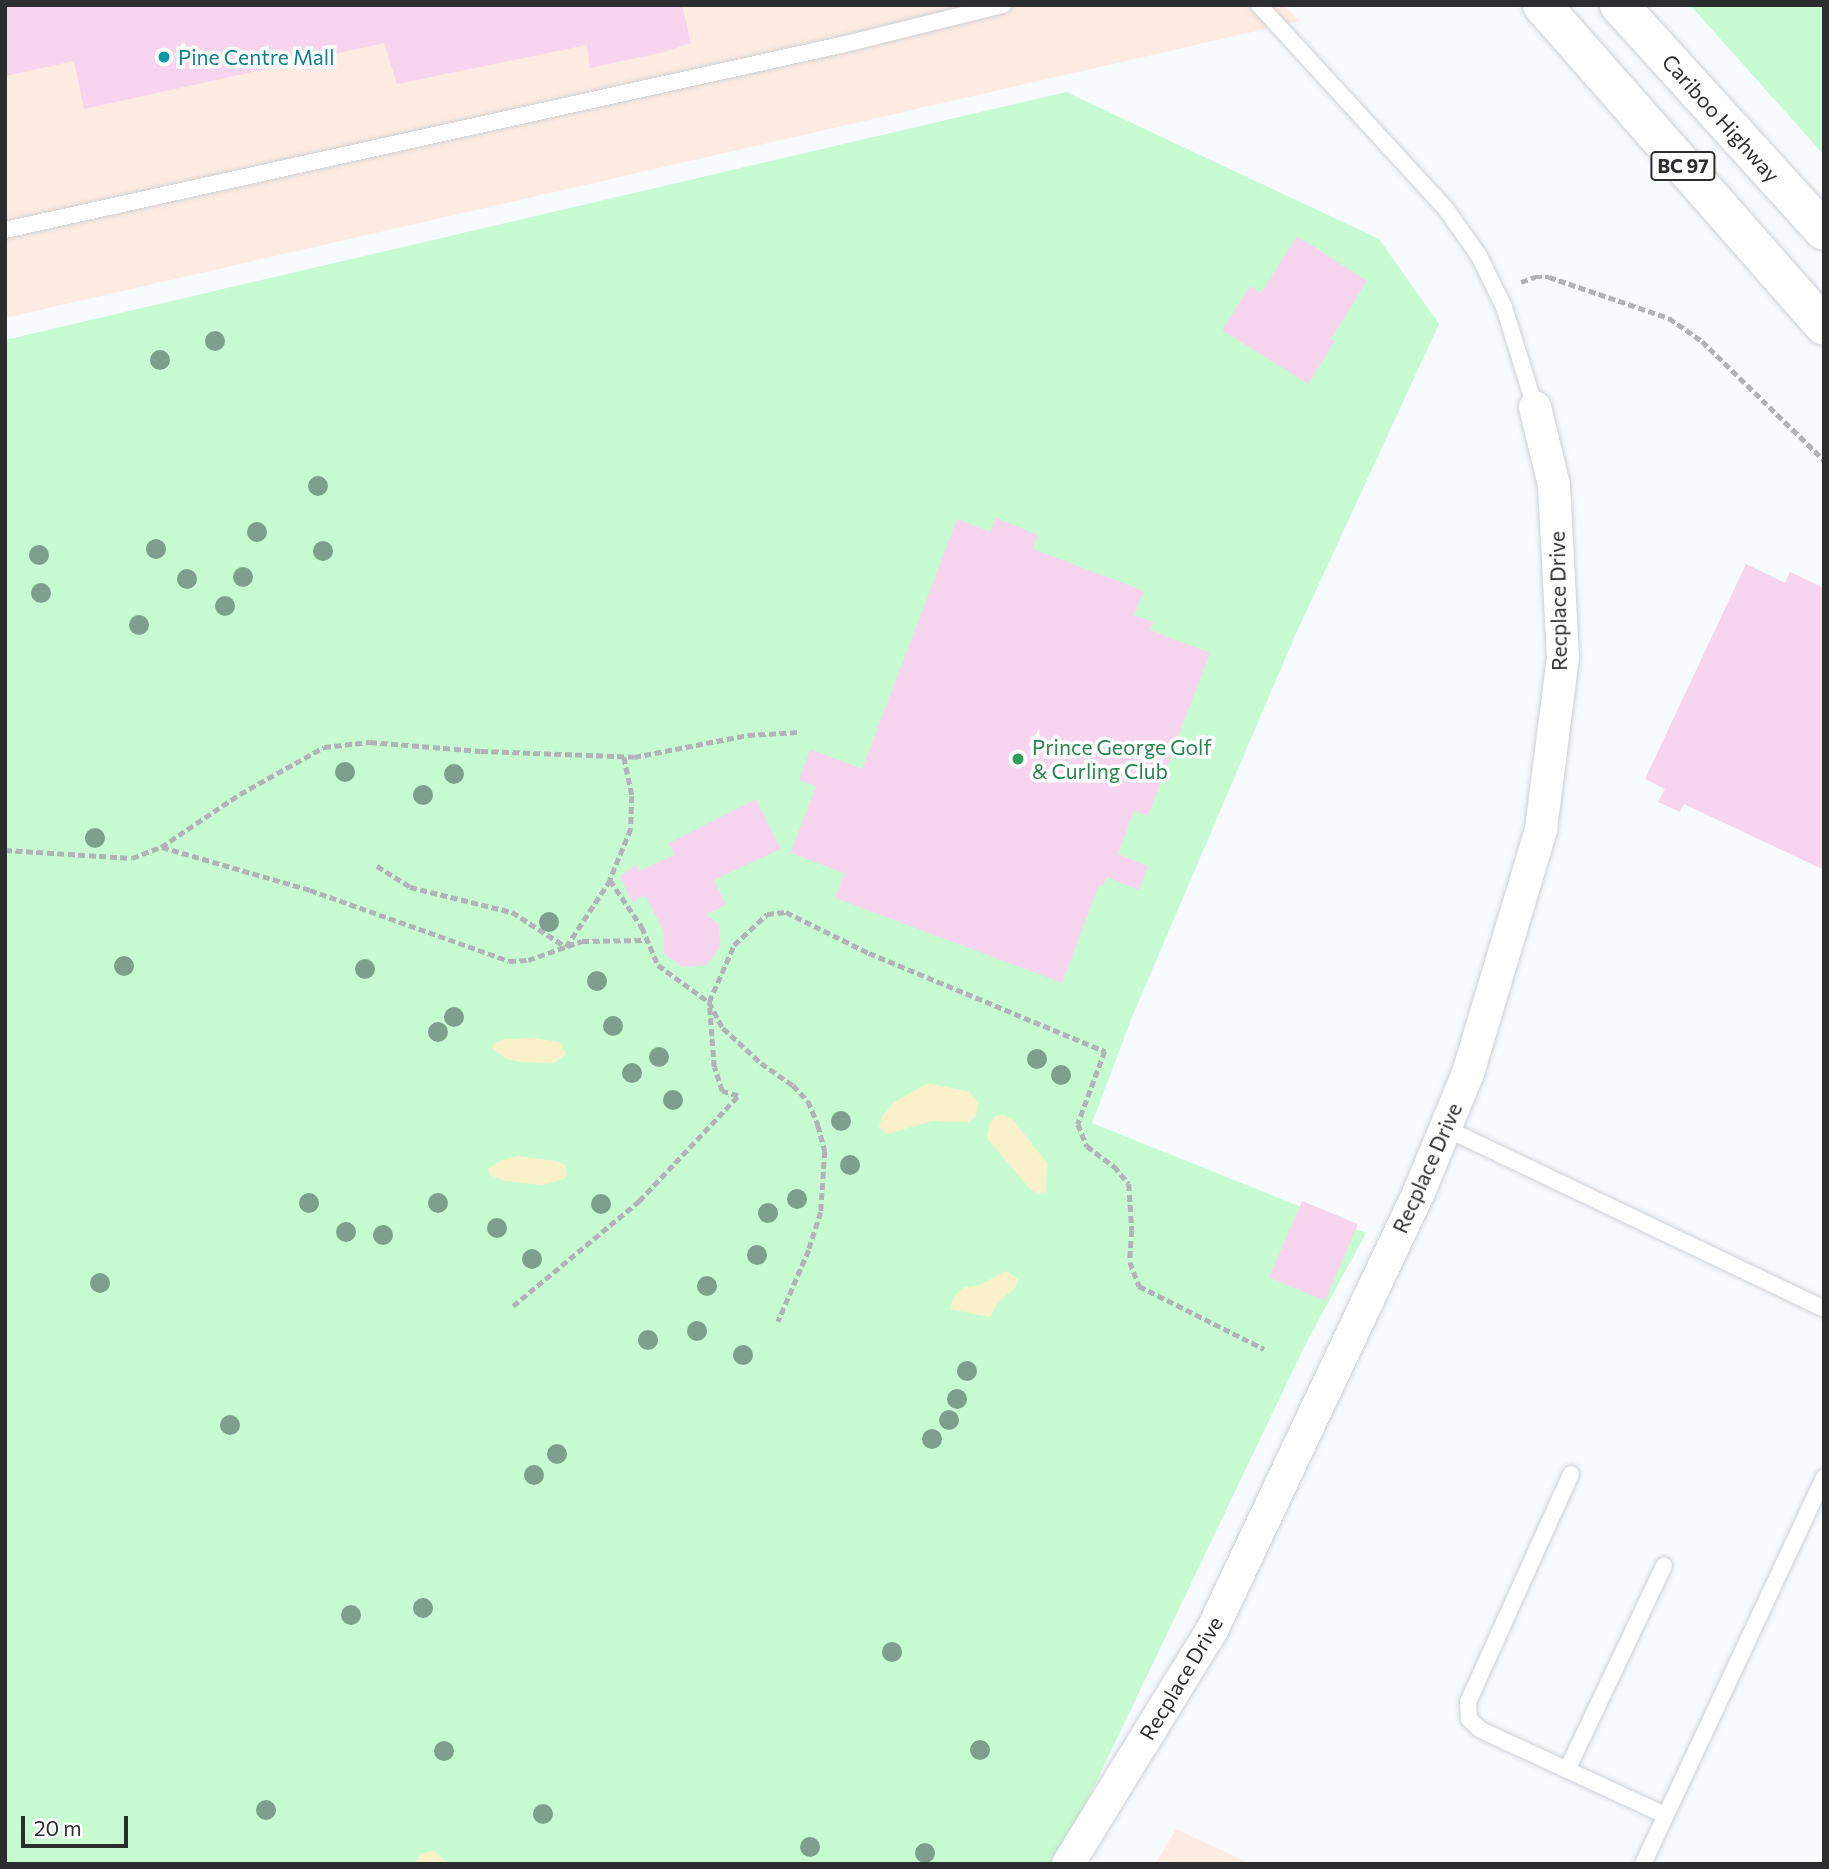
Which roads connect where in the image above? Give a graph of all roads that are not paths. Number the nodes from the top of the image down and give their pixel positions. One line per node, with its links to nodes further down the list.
1 (1003, 5): 5 (lane)
2 (1259, 5): 8 (lane)
3 (1542, 5): 7 (highway, BC 97)
4 (1619, 5): 6 (highway, Cariboo Highway / BC 97)
5 (5, 230)
6 (1824, 230)
7 (1824, 326)
8 (1535, 407): 9 (street, Recplace Drive)
9 (1446, 1128): 10 (lane); 16 (street, Recplace Drive)
10 (1824, 1309)
11 (1570, 1474): 14 (lane)
12 (1824, 1477): 15 (lane)
13 (1664, 1566): 14 (lane)
14 (1567, 1770): 15 (lane)
15 (1665, 1815): 17 (lane)
16 (1068, 1864)
17 (1643, 1864)

